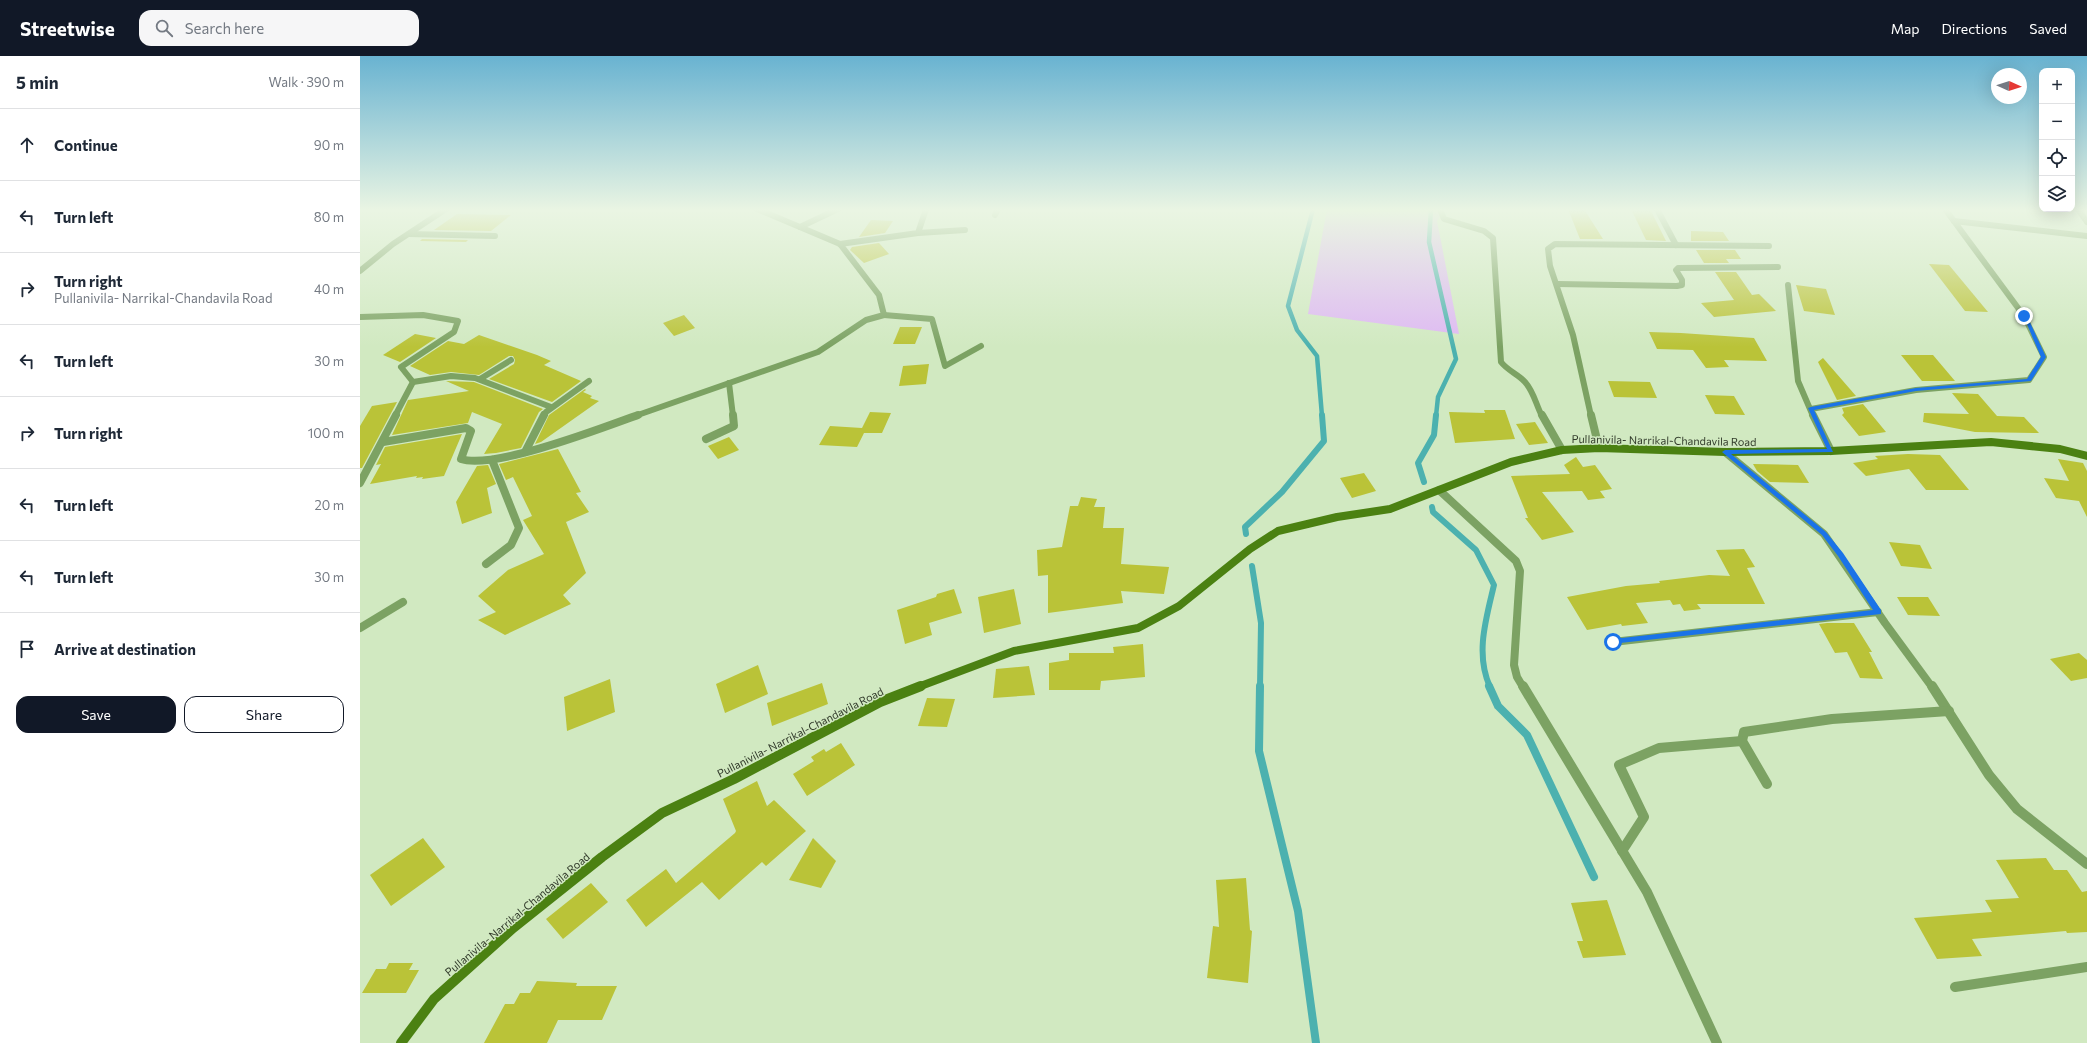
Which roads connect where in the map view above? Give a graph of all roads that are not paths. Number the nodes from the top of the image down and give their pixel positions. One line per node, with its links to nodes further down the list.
1 (381, 255): 7 (street)
2 (848, 255): 10 (street)
3 (1495, 255): 23 (street)
4 (1549, 255): 8 (street)
5 (1979, 255): 19 (street)
6 (1778, 267): 8 (street)
7 (360, 271)
8 (1558, 284): 22 (street)
9 (1788, 285): 19 (street)
10 (884, 315): 12 (street); 17 (street)
11 (360, 317): 15 (street)
12 (980, 346)
13 (511, 360): 14 (street)
14 (480, 379): 15 (street); 18 (street)
15 (413, 382): 21 (street)
16 (589, 382): 18 (street)
17 (729, 384): 20 (street); 25 (street)
18 (551, 407): 25 (street)
19 (1811, 408): 24 (street)
20 (706, 439)
21 (383, 442): 28 (street); 29 (street)
22 (1600, 448): 23 (street, Pullanivila- Narrikal-Chandavila Road); 26 (street, Pullanivila- Narrikal-Chandavila Road)
23 (1562, 450): 30 (street, Pullanivila- Narrikal-Chandavila Road)
24 (1831, 451): 26 (street, Pullanivila- Narrikal-Chandavila Road); 27 (street, Pullanivila- Narrikal-Chandavila Road)
25 (525, 452): 28 (street)
26 (1725, 452): 33 (street)
27 (2087, 456)
28 (492, 460): 31 (street)
29 (360, 483)
30 (1439, 490): 39 (street); 43 (street, Pullanivila- Narrikal-Chandavila Road)
31 (486, 564)
32 (403, 602): 34 (street)
33 (1878, 612): 35 (street); 36 (street)
34 (361, 626)
35 (1613, 642)
36 (1949, 711): 37 (street); 40 (street)
37 (1742, 741): 38 (street); 39 (street)
38 (1766, 784)
39 (1622, 851): 44 (street)
40 (2087, 864)
41 (2087, 967): 42 (street)
42 (1955, 987)
43 (401, 1043)
44 (1717, 1043)

